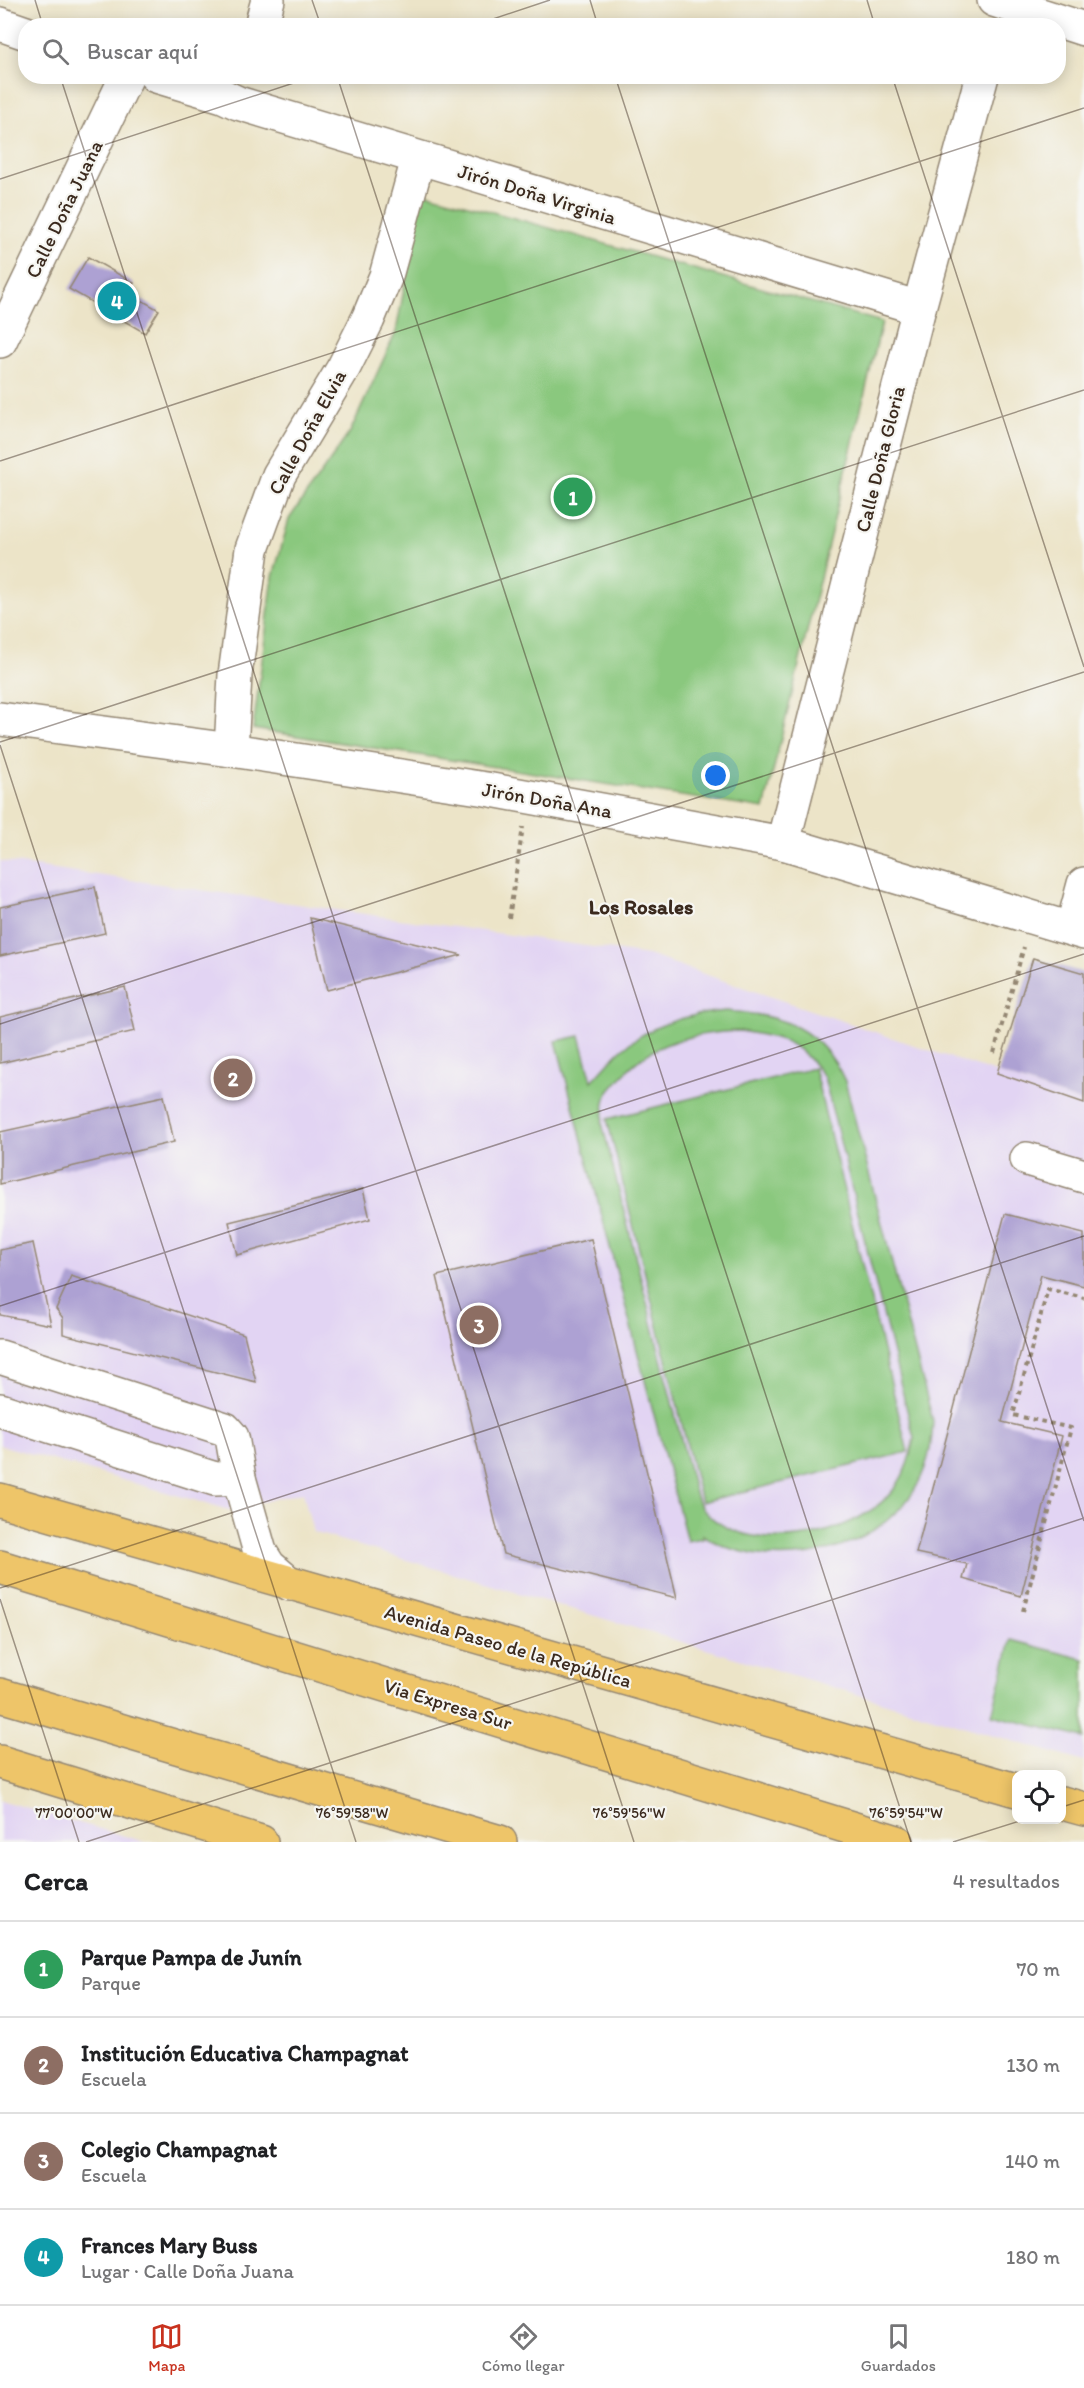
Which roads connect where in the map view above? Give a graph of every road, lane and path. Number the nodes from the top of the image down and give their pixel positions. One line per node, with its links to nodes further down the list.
1 (268, 0): 3 (street)
2 (997, 9): 4 (street)
3 (263, 18)
4 (1036, 18)
5 (0, 24): 8 (street)
6 (1066, 25): 7 (street)
7 (1084, 29)
8 (18, 30)
9 (123, 84): 15 (street, Calle Doña Juana)
10 (183, 84): 12 (street, Jirón Doña Virginia)
11 (980, 84): 14 (street, Calle Doña Gloria)
12 (242, 90): 13 (street, Jirón Doña Virginia)
13 (418, 159): 14 (street, Jirón Doña Virginia); 17 (street, Calle Doña Elvia)
14 (919, 308): 19 (street, Calle Doña Gloria)
15 (0, 341)
16 (0, 719): 17 (street, Jirón Doña Ana)
17 (231, 750): 18 (street, Jirón Doña Ana)
18 (527, 796): 19 (street, Jirón Doña Ana); 22 (path)
19 (783, 843): 21 (street, Jirón Doña Ana)
20 (1084, 884): 23 (street)
21 (1032, 917): 23 (street, Jirón Doña Ana); 24 (path)
22 (509, 918)
23 (1078, 931)
24 (994, 1053)
25 (1027, 1159): 26 (street)
26 (1084, 1176)
27 (1084, 1298): 34 (path)
28 (0, 1357): 30 (street)
29 (0, 1410): 30 (street)
30 (239, 1478): 33 (street)
31 (0, 1500): 33 (main road, Avenida Paseo de la República)
32 (0, 1567): 42 (main road, Via Expresa Sur)
33 (290, 1584): 37 (main road, Avenida Paseo de la República)
34 (1023, 1611)
35 (0, 1695): 41 (main road)
36 (0, 1762): 40 (main road)
37 (1012, 1789)
38 (1066, 1804): 39 (main road)
39 (1084, 1809)
40 (261, 1842)
41 (500, 1842)
42 (897, 1842)

